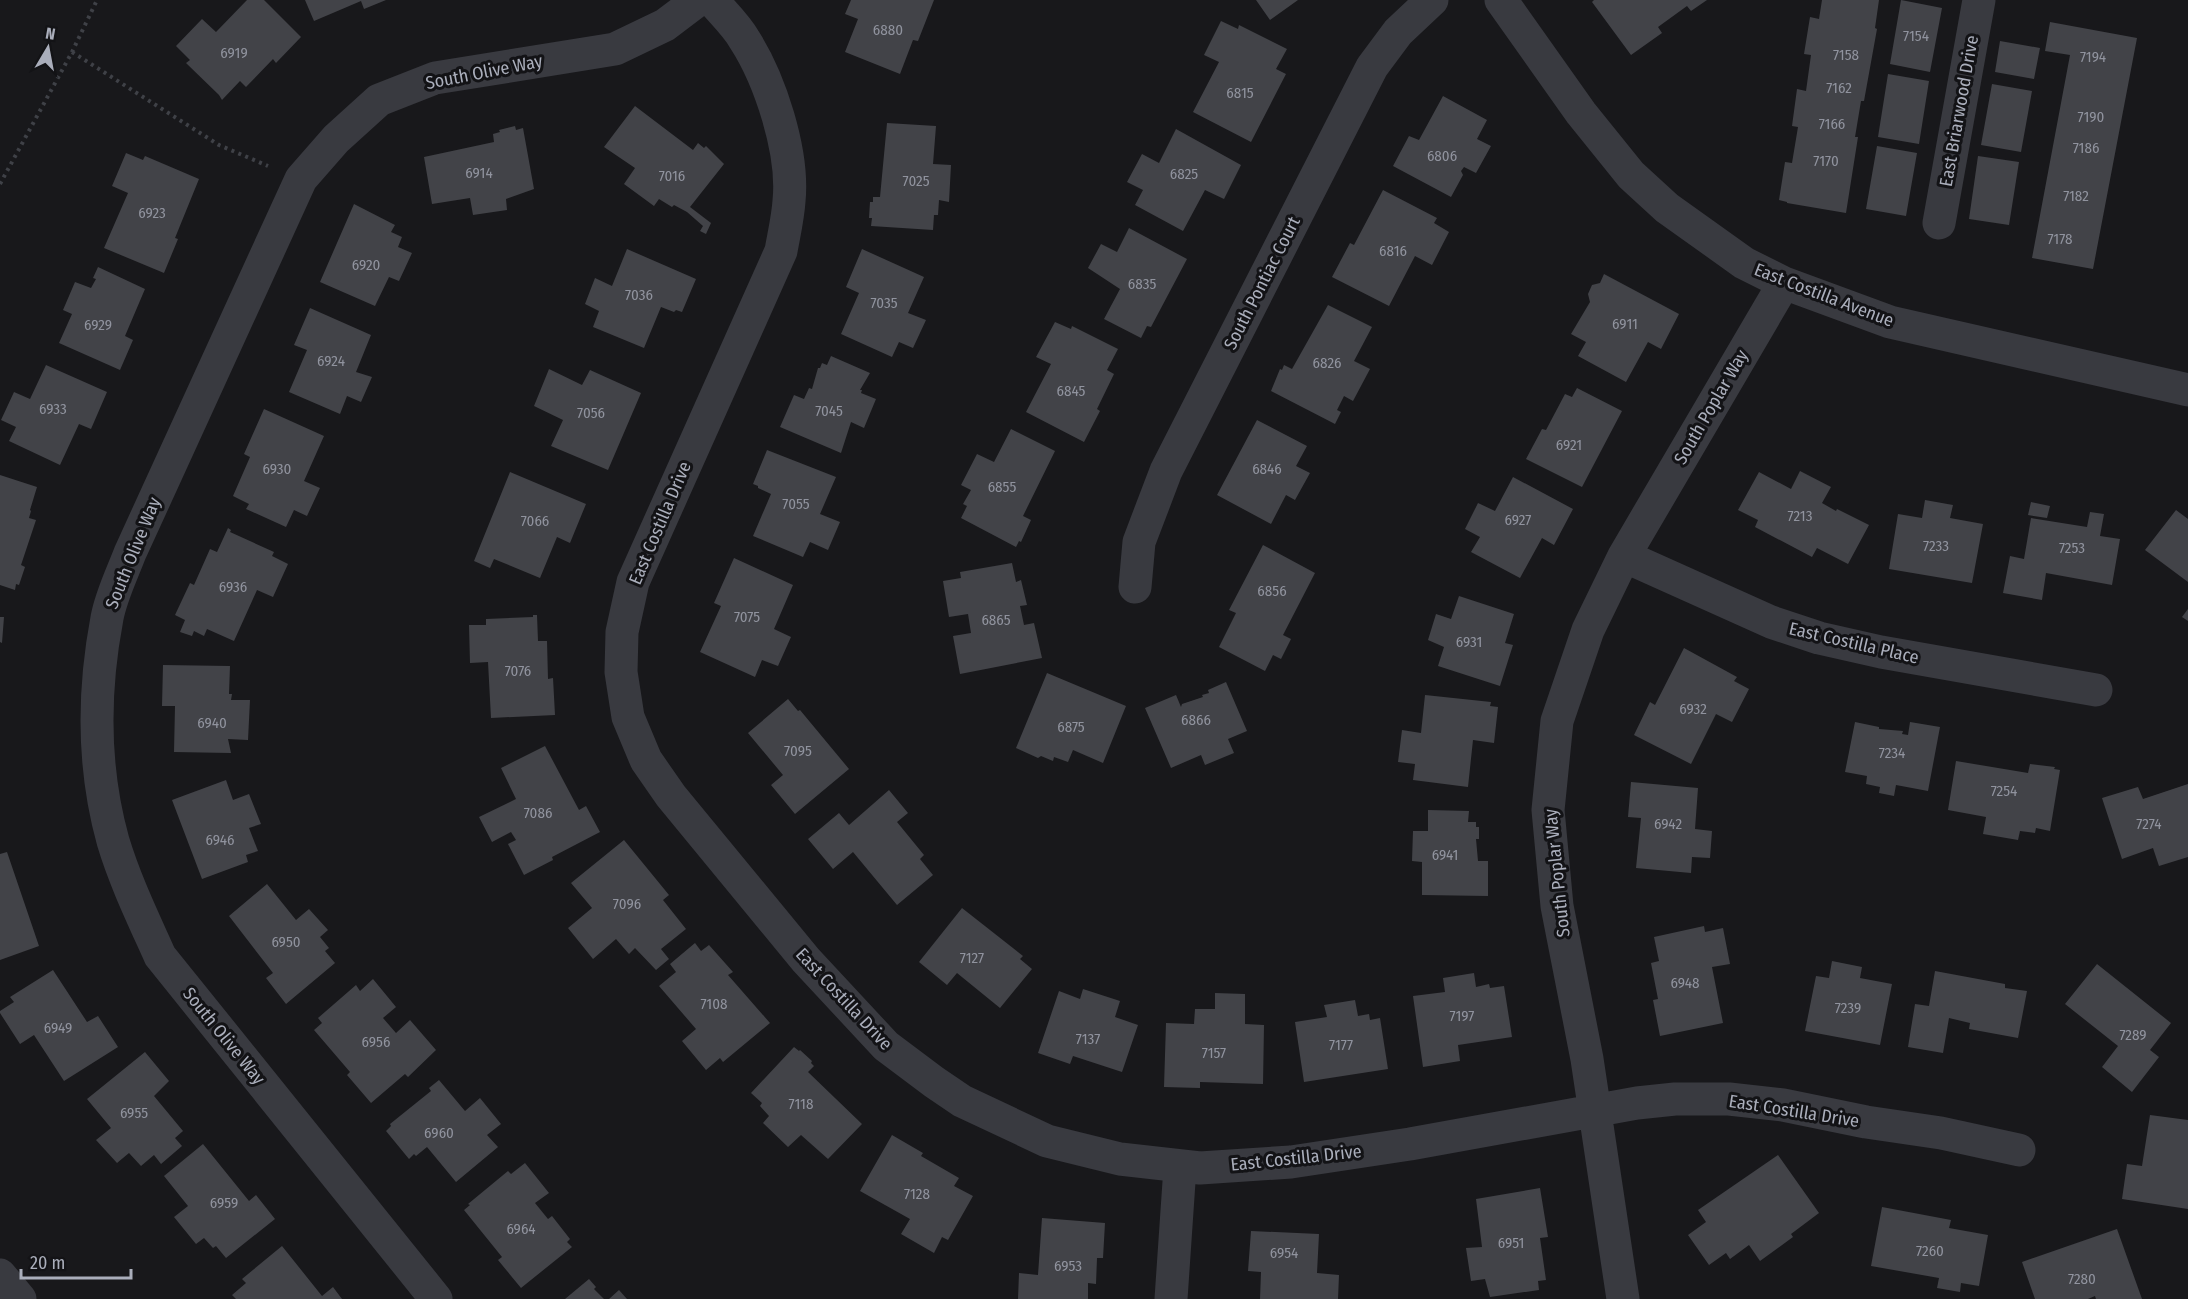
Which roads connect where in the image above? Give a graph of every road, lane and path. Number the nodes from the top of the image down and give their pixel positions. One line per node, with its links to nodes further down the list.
1 (97, 0): 7 (path)
2 (698, 0): 8 (street, South Olive Way)
3 (712, 0): 18 (street, East Costilla Drive)
4 (1432, 0): 14 (street, South Pontiac Court)
5 (1501, 0): 11 (street, East Costilla Avenue)
6 (1979, 0): 10 (street, East Briarwood Drive)
7 (72, 52): 8 (path); 9 (path)
8 (301, 180): 21 (street, South Olive Way)
9 (0, 184)
10 (1939, 223)
11 (1784, 283): 12 (street, East Costilla Avenue); 13 (street, South Poplar Way)
12 (2188, 390)
13 (1624, 556): 15 (street, East Costilla Place); 16 (street, South Poplar Way)
14 (1134, 587)
15 (2097, 690)
16 (1594, 1112): 17 (street, East Costilla Drive); 18 (street, East Costilla Drive); 23 (street, South Poplar Way)
17 (2019, 1150)
18 (1180, 1167): 22 (street)
19 (0, 1275): 20 (street)
20 (20, 1299)
21 (436, 1299)
22 (1172, 1299)
23 (1623, 1299)

